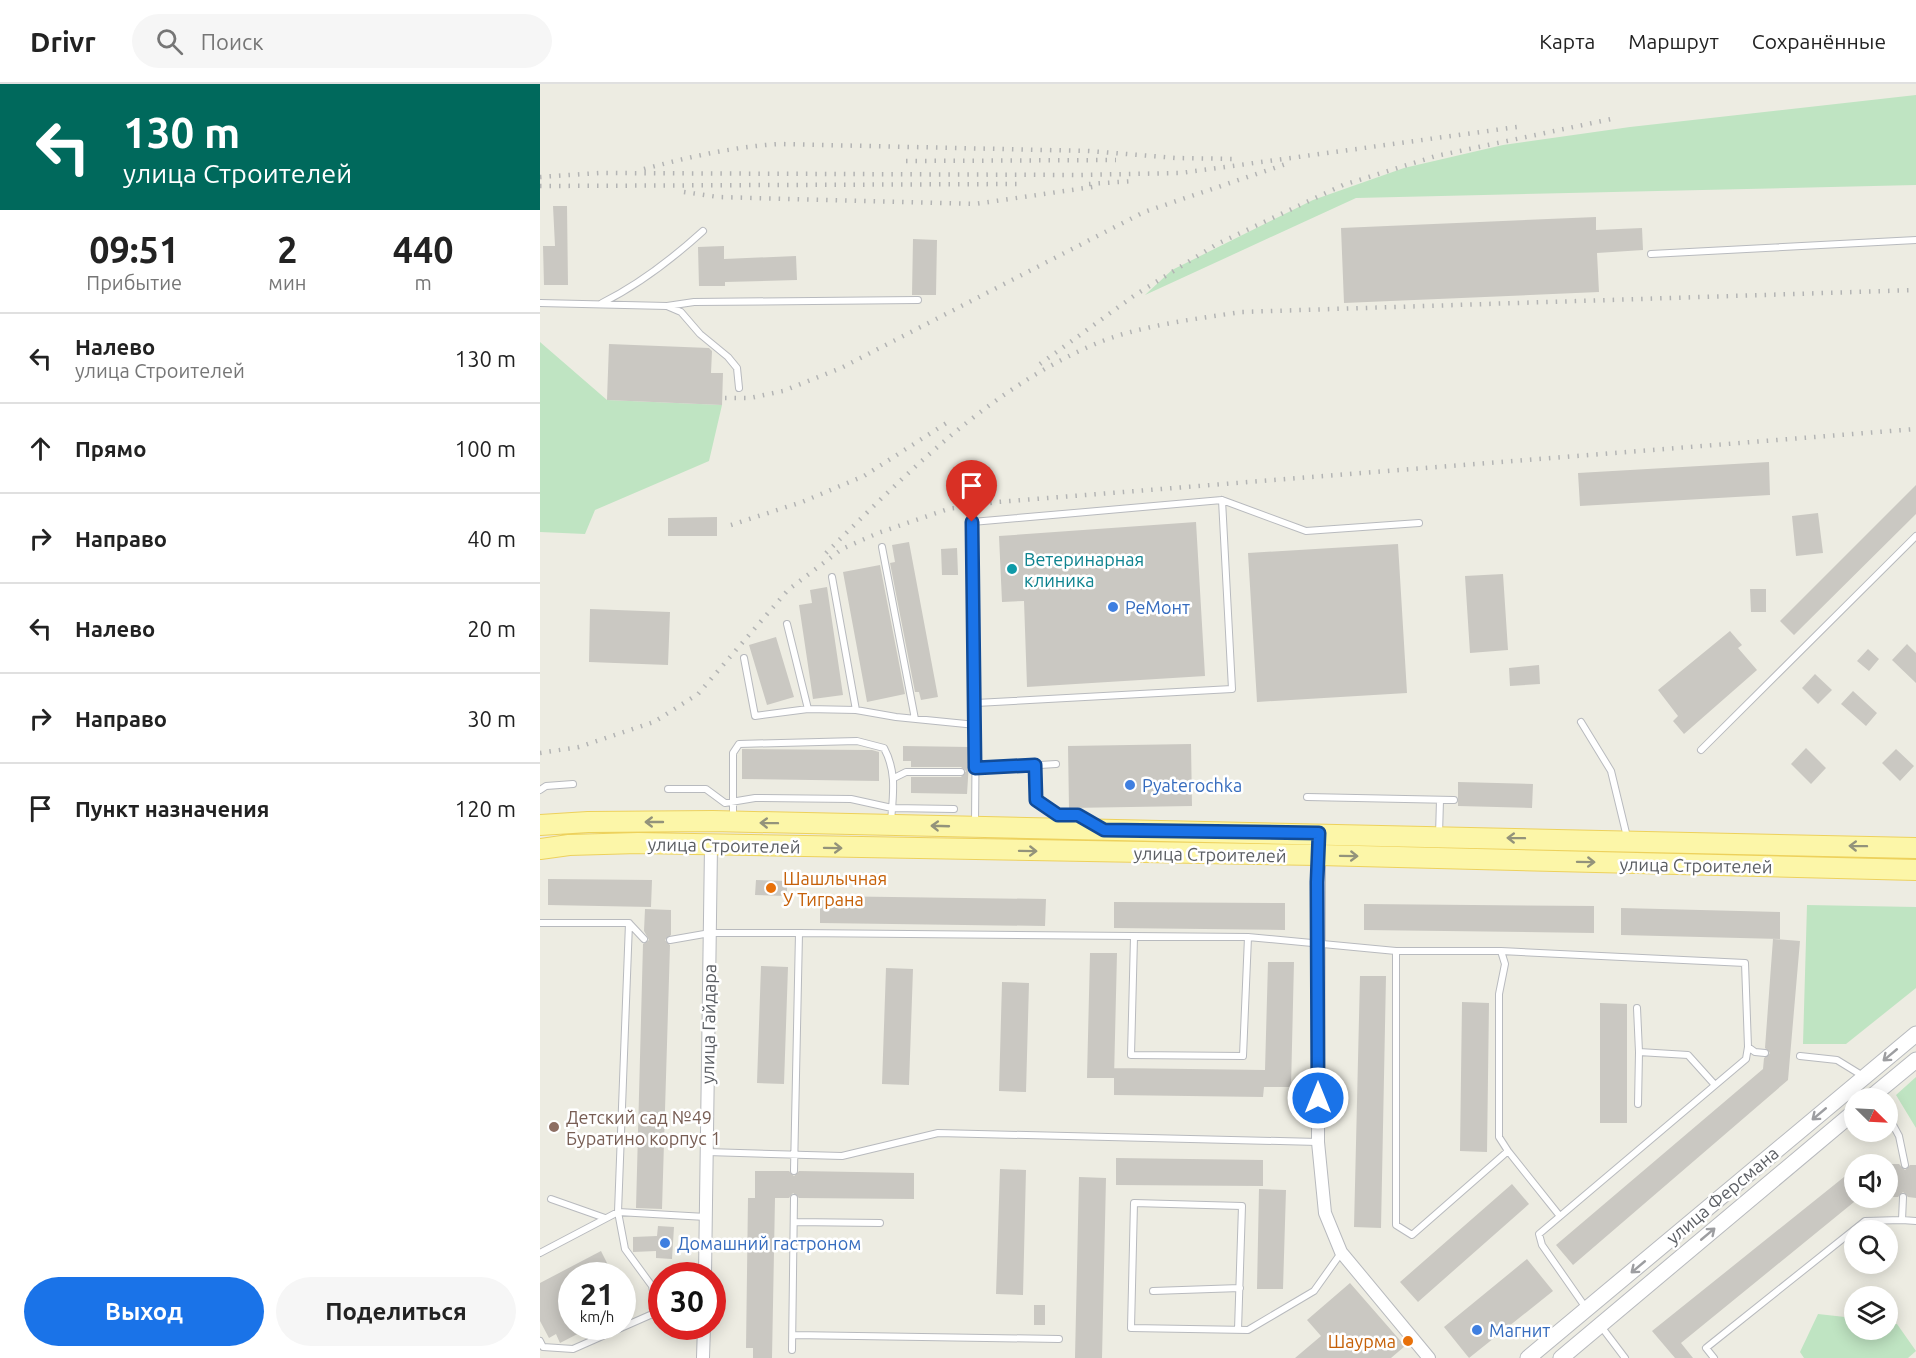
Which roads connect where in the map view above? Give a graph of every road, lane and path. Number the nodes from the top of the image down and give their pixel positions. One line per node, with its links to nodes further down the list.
1 (703, 231): 6 (lane)
2 (1916, 240): 3 (lane)
3 (1651, 254)
4 (918, 300): 7 (lane)
5 (540, 303): 6 (lane)
6 (599, 305): 7 (lane)
7 (667, 306): 8 (lane)
8 (739, 388)
9 (1222, 500): 10 (lane); 16 (lane); 16 (lane)
10 (1419, 523)
11 (1916, 536): 22 (lane)
12 (882, 547): 19 (lane)
13 (832, 577): 18 (lane)
14 (787, 624): 17 (lane)
15 (744, 658): 17 (lane)
16 (976, 704): 21 (lane)
17 (808, 709): 18 (lane)
18 (856, 710): 19 (lane)
19 (915, 719): 21 (lane)
20 (1581, 722): 45 (lane)
21 (976, 725): 25 (lane)
22 (1701, 750)
23 (1056, 764): 24 (lane)
24 (1035, 765): 25 (lane); 41 (lane)
25 (975, 768): 40 (lane)
26 (961, 772): 27 (lane)
27 (894, 778): 32 (lane); 36 (lane)
28 (573, 784): 30 (lane)
29 (668, 789): 32 (lane)
30 (540, 790)
31 (1307, 797): 33 (lane)
32 (733, 800): 36 (lane); 38 (lane)
33 (1440, 800): 34 (lane); 43 (lane)
34 (1454, 800)
35 (954, 809): 36 (lane)
36 (891, 816): 38 (main road, улица Строителей, one-way to 38); 40 (main road, улица Строителей, one-way to 36)
37 (713, 821): 38 (main road, улица Строителей); 39 (main road, улица Строителей, one-way to 39); 46 (main road)
38 (733, 822)
39 (540, 825)
40 (975, 828): 41 (main road, улица Строителей); 49 (main road)
41 (1104, 830): 42 (main road, улица Строителей)
42 (1319, 833): 43 (main road, улица Строителей); 50 (main road)
43 (1439, 836): 44 (main road, улица Строителей, one-way to 43)
44 (1559, 839): 45 (main road, улица Строителей); 51 (main road)
45 (1633, 841): 47 (main road, улица Строителей, one-way to 45); 52 (main road)
46 (711, 846): 48 (main road, улица Строителей); 49 (main road, улица Строителей, one-way to 49); 56 (street, улица Гайдара)
47 (1916, 848)
48 (540, 849)
49 (975, 850): 50 (main road, улица Строителей, one-way to 50)
50 (1319, 855): 51 (main road, улица Строителей, one-way to 51); 62 (street)
51 (1558, 861): 52 (main road, улица Строителей, one-way to 52)
52 (1637, 863): 53 (main road, улица Строителей)
53 (1916, 870)
54 (540, 923): 55 (lane)
55 (629, 923): 60 (lane); 88 (lane)
56 (710, 933): 57 (lane); 61 (lane); 81 (street, улица Гайдара)
57 (800, 933): 58 (lane); 82 (lane)
58 (1134, 937): 59 (lane); 59 (lane)
59 (1248, 937): 62 (lane)
60 (644, 939)
61 (670, 940)
62 (1318, 944): 63 (lane); 79 (street)
63 (1396, 951): 64 (lane); 80 (lane)
64 (1501, 951): 67 (lane); 80 (lane)
65 (1637, 1008): 68 (lane)
66 (1916, 1034): 72 (street, улица Ферсмана, one-way to 72)
67 (1748, 1047): 69 (lane); 73 (lane)
68 (1639, 1052): 73 (lane); 76 (lane)
69 (1764, 1053)
70 (1800, 1056): 72 (lane)
71 (1916, 1060): 75 (street)
72 (1864, 1077): 74 (street); 101 (street, улица Ферсмана, one-way to 101)
73 (1715, 1085): 89 (lane)
74 (1870, 1088)
75 (1884, 1088)
76 (1638, 1104)
77 (1844, 1120): 102 (street, улица Ферсмана, one-way to 77)
78 (1898, 1134): 83 (lane)
79 (1318, 1142): 82 (lane); 97 (street)
80 (1508, 1151): 89 (lane)
81 (706, 1152): 82 (lane); 90 (street, улица Гайдара)
82 (793, 1154): 84 (lane)
83 (1905, 1164)
84 (794, 1171)
85 (1903, 1197): 92 (lane)
86 (794, 1198): 94 (lane)
87 (551, 1199): 91 (lane)
88 (618, 1212): 90 (lane); 91 (lane); 107 (lane)
89 (1559, 1215): 101 (lane)
90 (706, 1217): 98 (street, улица Гайдара)
91 (605, 1218): 96 (lane)
92 (1902, 1220): 93 (lane); 114 (lane)
93 (1916, 1221)
94 (794, 1222): 95 (lane); 104 (lane)
95 (880, 1223)
96 (540, 1252)
97 (1341, 1252): 103 (lane); 110 (street)
98 (705, 1262)
99 (1240, 1288): 100 (lane); 103 (lane); 103 (lane)
100 (1154, 1291)
101 (1587, 1309): 102 (street); 111 (street, улица Ферсмана)
102 (1600, 1325): 112 (street, улица Ферсмана); 113 (lane)
103 (1238, 1330)
104 (793, 1335): 105 (lane); 108 (lane)
105 (1059, 1339)
106 (704, 1340): 109 (street)
107 (540, 1341)
108 (792, 1350)
109 (703, 1358)
110 (1430, 1358)
111 (1528, 1358)
112 (1561, 1358)
113 (1625, 1358)
114 (1714, 1358)

